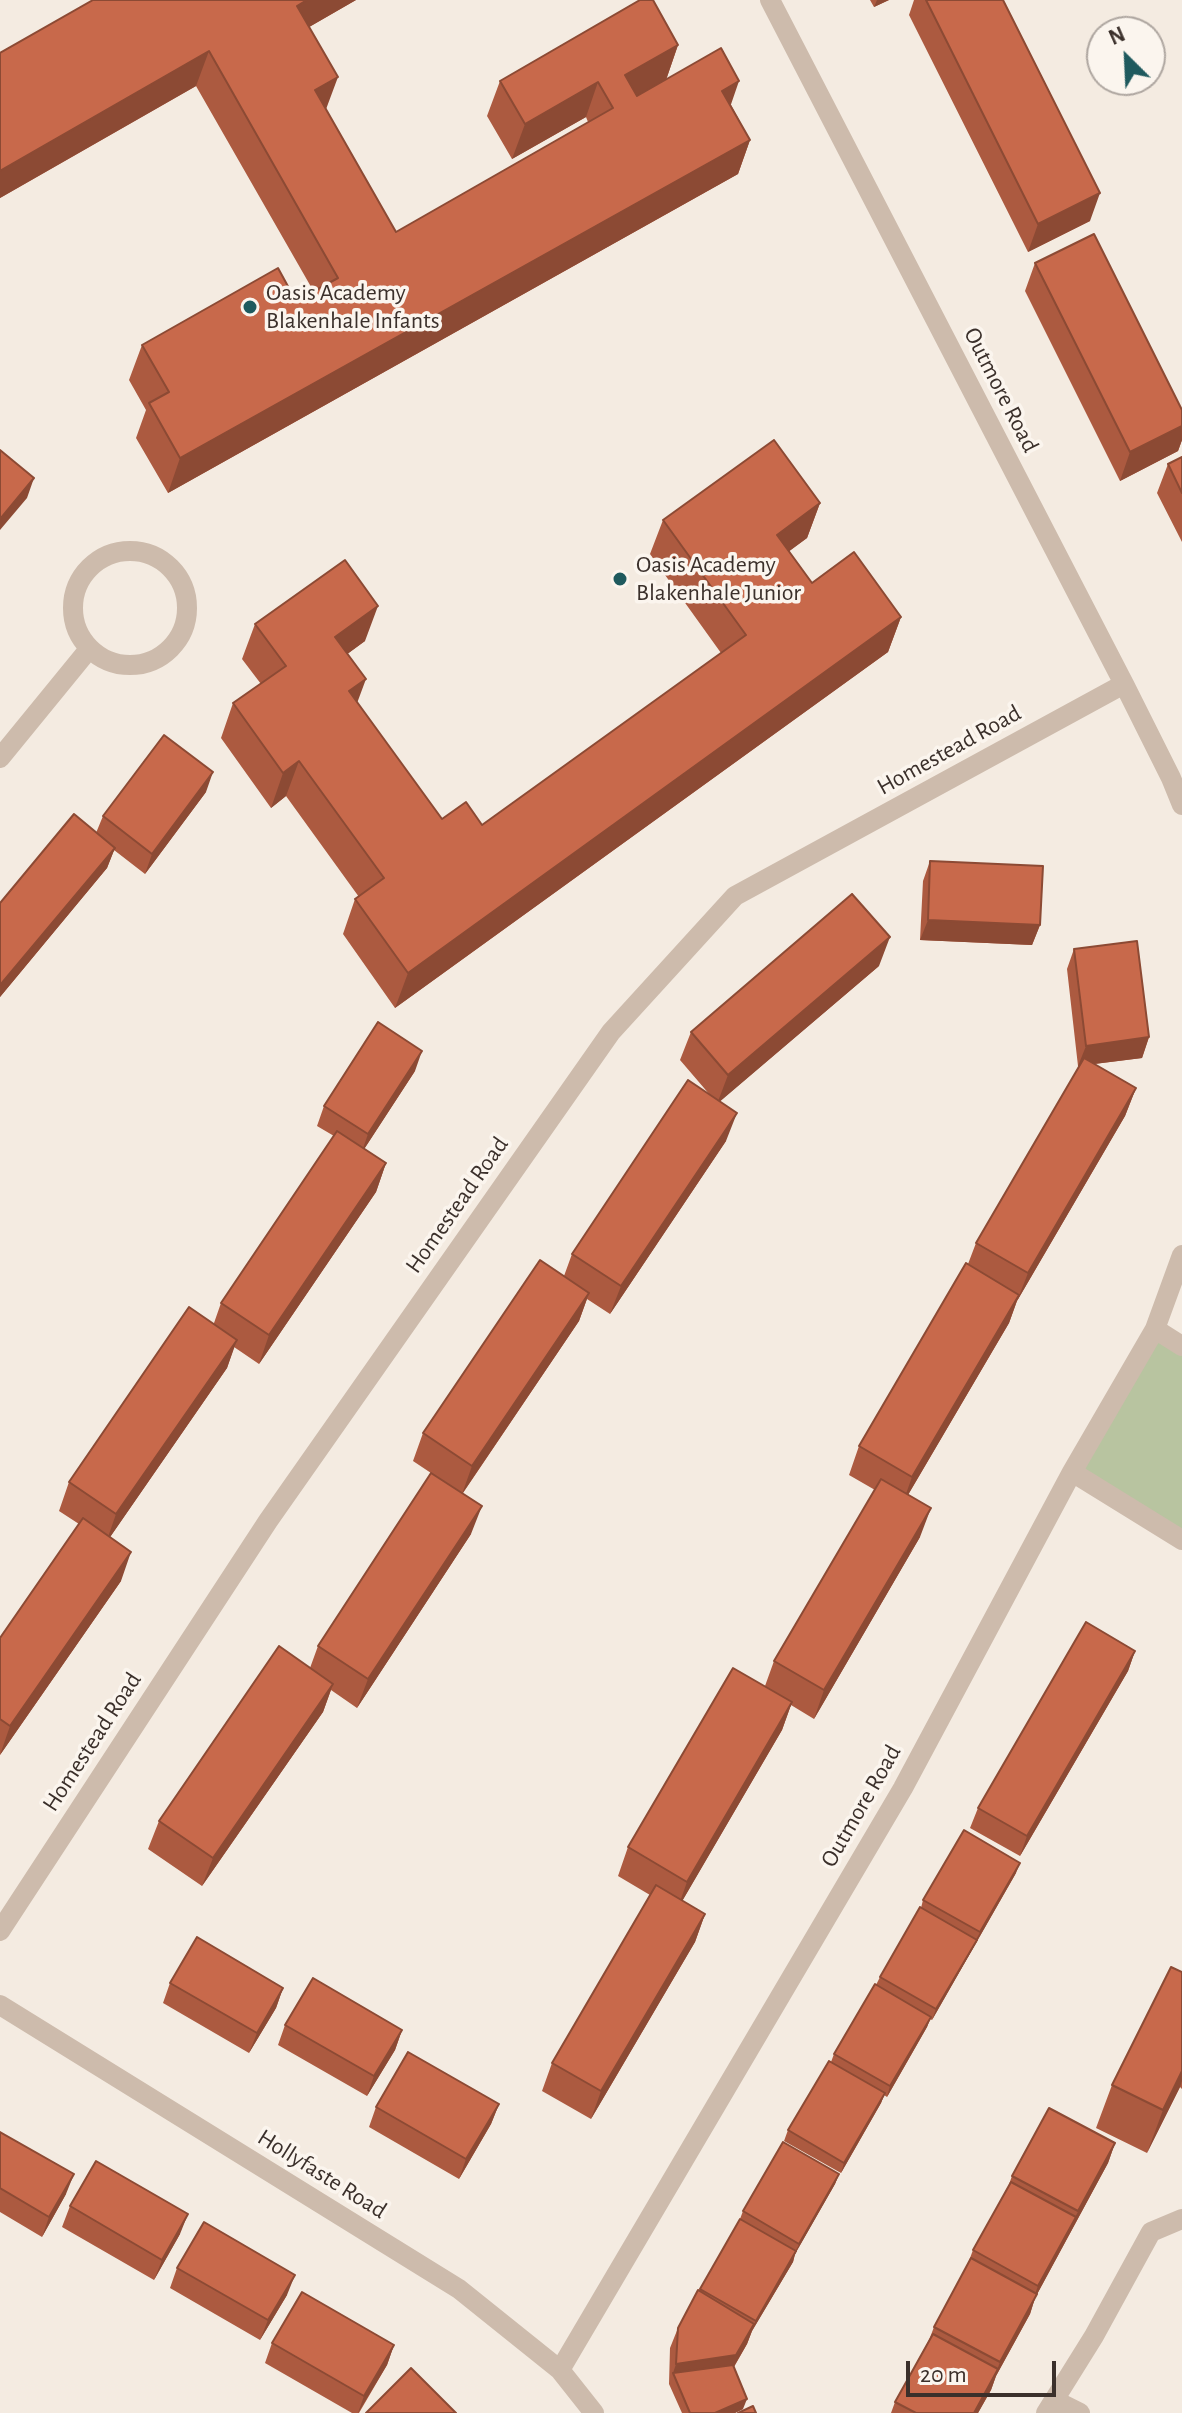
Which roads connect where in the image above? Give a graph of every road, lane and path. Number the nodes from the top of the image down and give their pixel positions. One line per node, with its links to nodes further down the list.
1 (770, 0): 3 (street, Outmore Road)
2 (89, 649): 2 (street); 4 (street)
3 (1124, 684): 5 (street, Outmore Road); 11 (street, Homestead Road)
4 (0, 758)
5 (1182, 805)
6 (1182, 1255): 7 (street, Outmore Road)
7 (1155, 1329): 8 (street); 9 (street, Outmore Road)
8 (1182, 1346)
9 (1072, 1472): 10 (street); 14 (street, Outmore Road)
10 (1182, 1540)
11 (0, 1931)
12 (0, 2005): 14 (street, Hollyfaste Road)
13 (1182, 2219): 15 (street)
14 (560, 2370): 16 (street, Hollyfaste Road)
15 (1050, 2407): 17 (street)
16 (594, 2413)
17 (1080, 2413)

